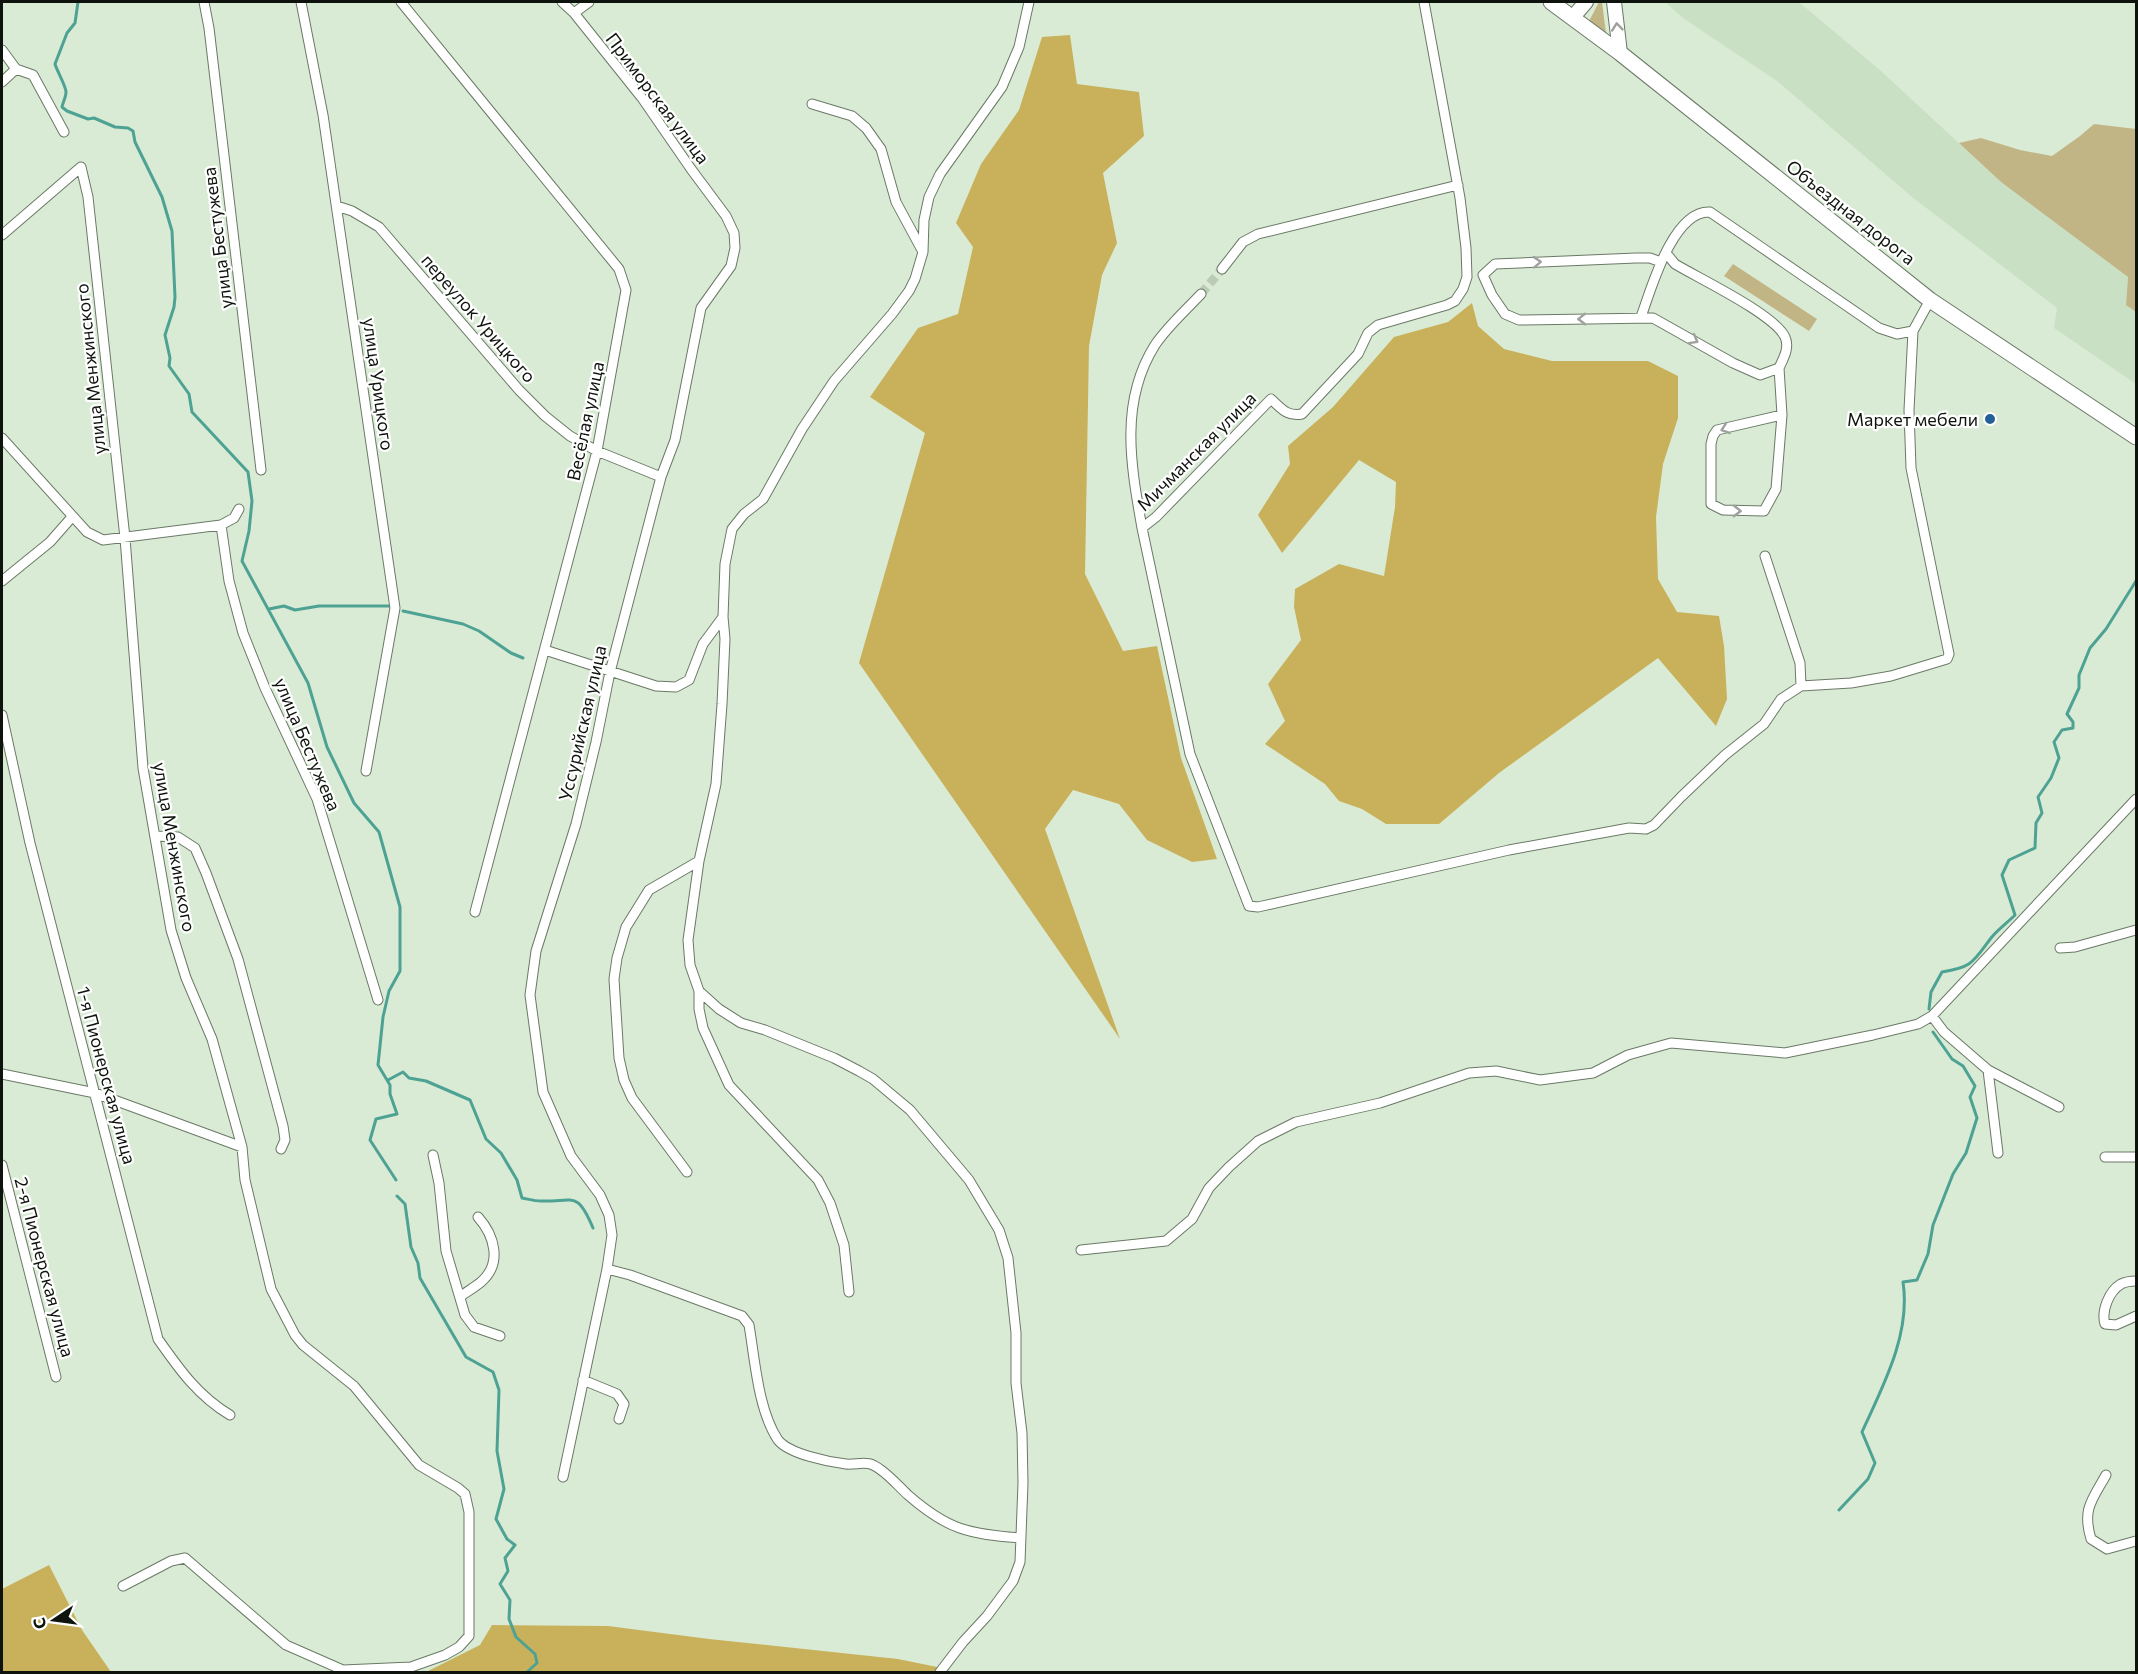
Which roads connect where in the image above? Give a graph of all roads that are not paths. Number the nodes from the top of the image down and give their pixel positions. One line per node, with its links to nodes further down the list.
1 (204, 2): 35 (street, улица Бестужева)
2 (301, 2): 20 (street, улица Урицкого)
3 (401, 2): 34 (street, Весёлая улица)
4 (562, 2): 11 (street, Приморская улица)
5 (589, 2): 11 (street)
6 (1029, 2): 23 (street)
7 (1424, 2): 19 (street, Мичманская улица)
8 (1551, 2): 12 (main road, Объездная дорога)
9 (1587, 2): 12 (main road)
10 (1614, 2): 14 (main road, one-way to 10)
11 (574, 13): 21 (street, Приморская улица)
12 (1573, 17): 14 (main road, Объездная дорога)
13 (2, 50): 15 (street)
14 (1620, 53): 27 (main road, Объездная дорога)
15 (16, 69): 16 (street); 18 (street)
16 (2, 82)
17 (812, 104): 23 (street)
18 (64, 132)
19 (1458, 185): 25 (street); 40 (street, Мичманская улица)
20 (337, 206): 34 (street, переулок Урицкого); 49 (street, улица Урицкого)
21 (726, 216): 36 (street, Уссурийская улица)
22 (2, 235): 41 (street, улица Менжинского)
23 (923, 252): 44 (street)
24 (1664, 258): 28 (street); 28 (street, one-way to 24); 29 (street); 30 (street)
25 (1222, 268)
26 (1201, 294): 40 (street)
27 (1930, 300): 29 (street); 32 (main road, Объездная дорога)
28 (1641, 317): 30 (street, one-way to 30)
29 (1913, 331): 47 (street)
30 (1779, 368): 31 (street)
31 (1782, 415): 31 (street, one-way to 31)
32 (2136, 437)
33 (2, 438): 38 (street)
34 (597, 451): 36 (street, переулок Урицкого); 45 (street, Весёлая улица)
35 (261, 470)
36 (662, 477): 46 (street, Уссурийская улица)
37 (239, 509): 39 (street)
38 (72, 517): 41 (street); 43 (street)
39 (221, 525): 41 (street); 57 (street, улица Бестужева)
40 (1142, 528): 47 (street, Мичманская улица)
41 (125, 538): 51 (street, улица Менжинского)
42 (1765, 556): 47 (street)
43 (2, 581)
44 (723, 617): 46 (street); 52 (street)
45 (545, 650): 46 (street); 53 (street, Весёлая улица)
46 (610, 672): 73 (street, Уссурийская улица)
47 (1801, 686)
48 (2, 715): 61 (street, 1-я Пионерская улица)
49 (366, 771)
50 (2136, 799): 58 (street)
51 (155, 836): 63 (street, улица Менжинского); 64 (street)
52 (699, 861): 56 (street); 70 (street)
53 (475, 912)
54 (2136, 930): 55 (street)
55 (2060, 948)
56 (699, 991): 75 (street); 85 (street)
57 (378, 1000)
58 (1932, 1016): 59 (street); 72 (street)
59 (1988, 1070): 62 (street); 65 (street)
60 (2, 1074): 61 (street)
61 (94, 1093): 63 (street); 81 (street, 1-я Пионерская улица)
62 (2059, 1107)
63 (242, 1147): 87 (street, улица Менжинского)
64 (281, 1149)
65 (1998, 1153)
66 (434, 1155): 76 (street)
67 (2136, 1156): 68 (street)
68 (2105, 1157)
69 (2, 1165): 79 (street, 2-я Пионерская улица)
70 (687, 1172)
71 (478, 1217): 76 (street)
72 (1081, 1250)
73 (608, 1269): 80 (street); 85 (street)
74 (2136, 1281): 77 (street)
75 (849, 1292)
76 (461, 1296): 78 (street)
77 (2136, 1316)
78 (500, 1336)
79 (56, 1377)
80 (583, 1380): 82 (street); 84 (street)
81 (230, 1415)
82 (620, 1419)
83 (2106, 1474): 86 (street)
84 (562, 1477)
85 (1020, 1538): 88 (street)
86 (2136, 1541)
87 (123, 1586)
88 (940, 1672)

